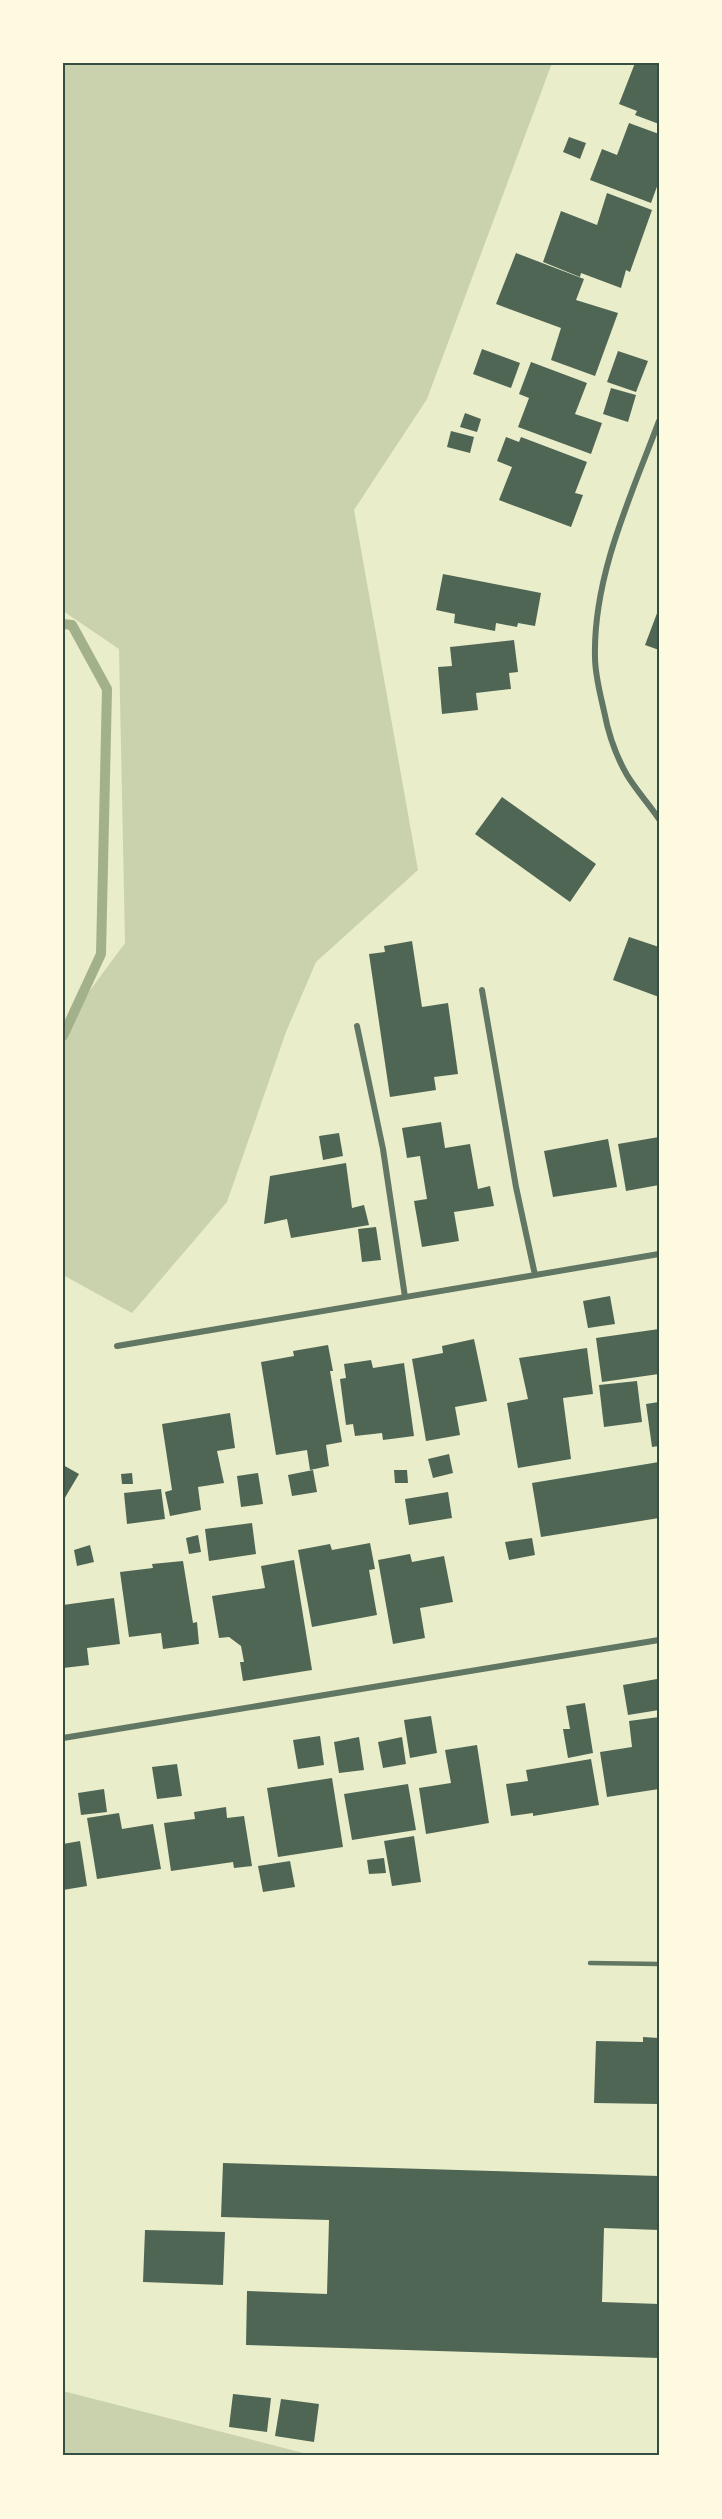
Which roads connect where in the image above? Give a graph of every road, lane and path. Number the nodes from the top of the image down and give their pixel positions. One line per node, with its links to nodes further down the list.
1 (659, 422): 2 (street)
2 (659, 819)
3 (482, 990): 6 (street)
4 (357, 1026): 7 (street)
5 (659, 1254): 6 (street)
6 (536, 1275): 7 (street)
7 (405, 1297): 8 (street)
8 (117, 1346)
9 (659, 1641): 10 (street)
10 (63, 1738)
11 (590, 1963): 12 (lane)
12 (659, 1964)

